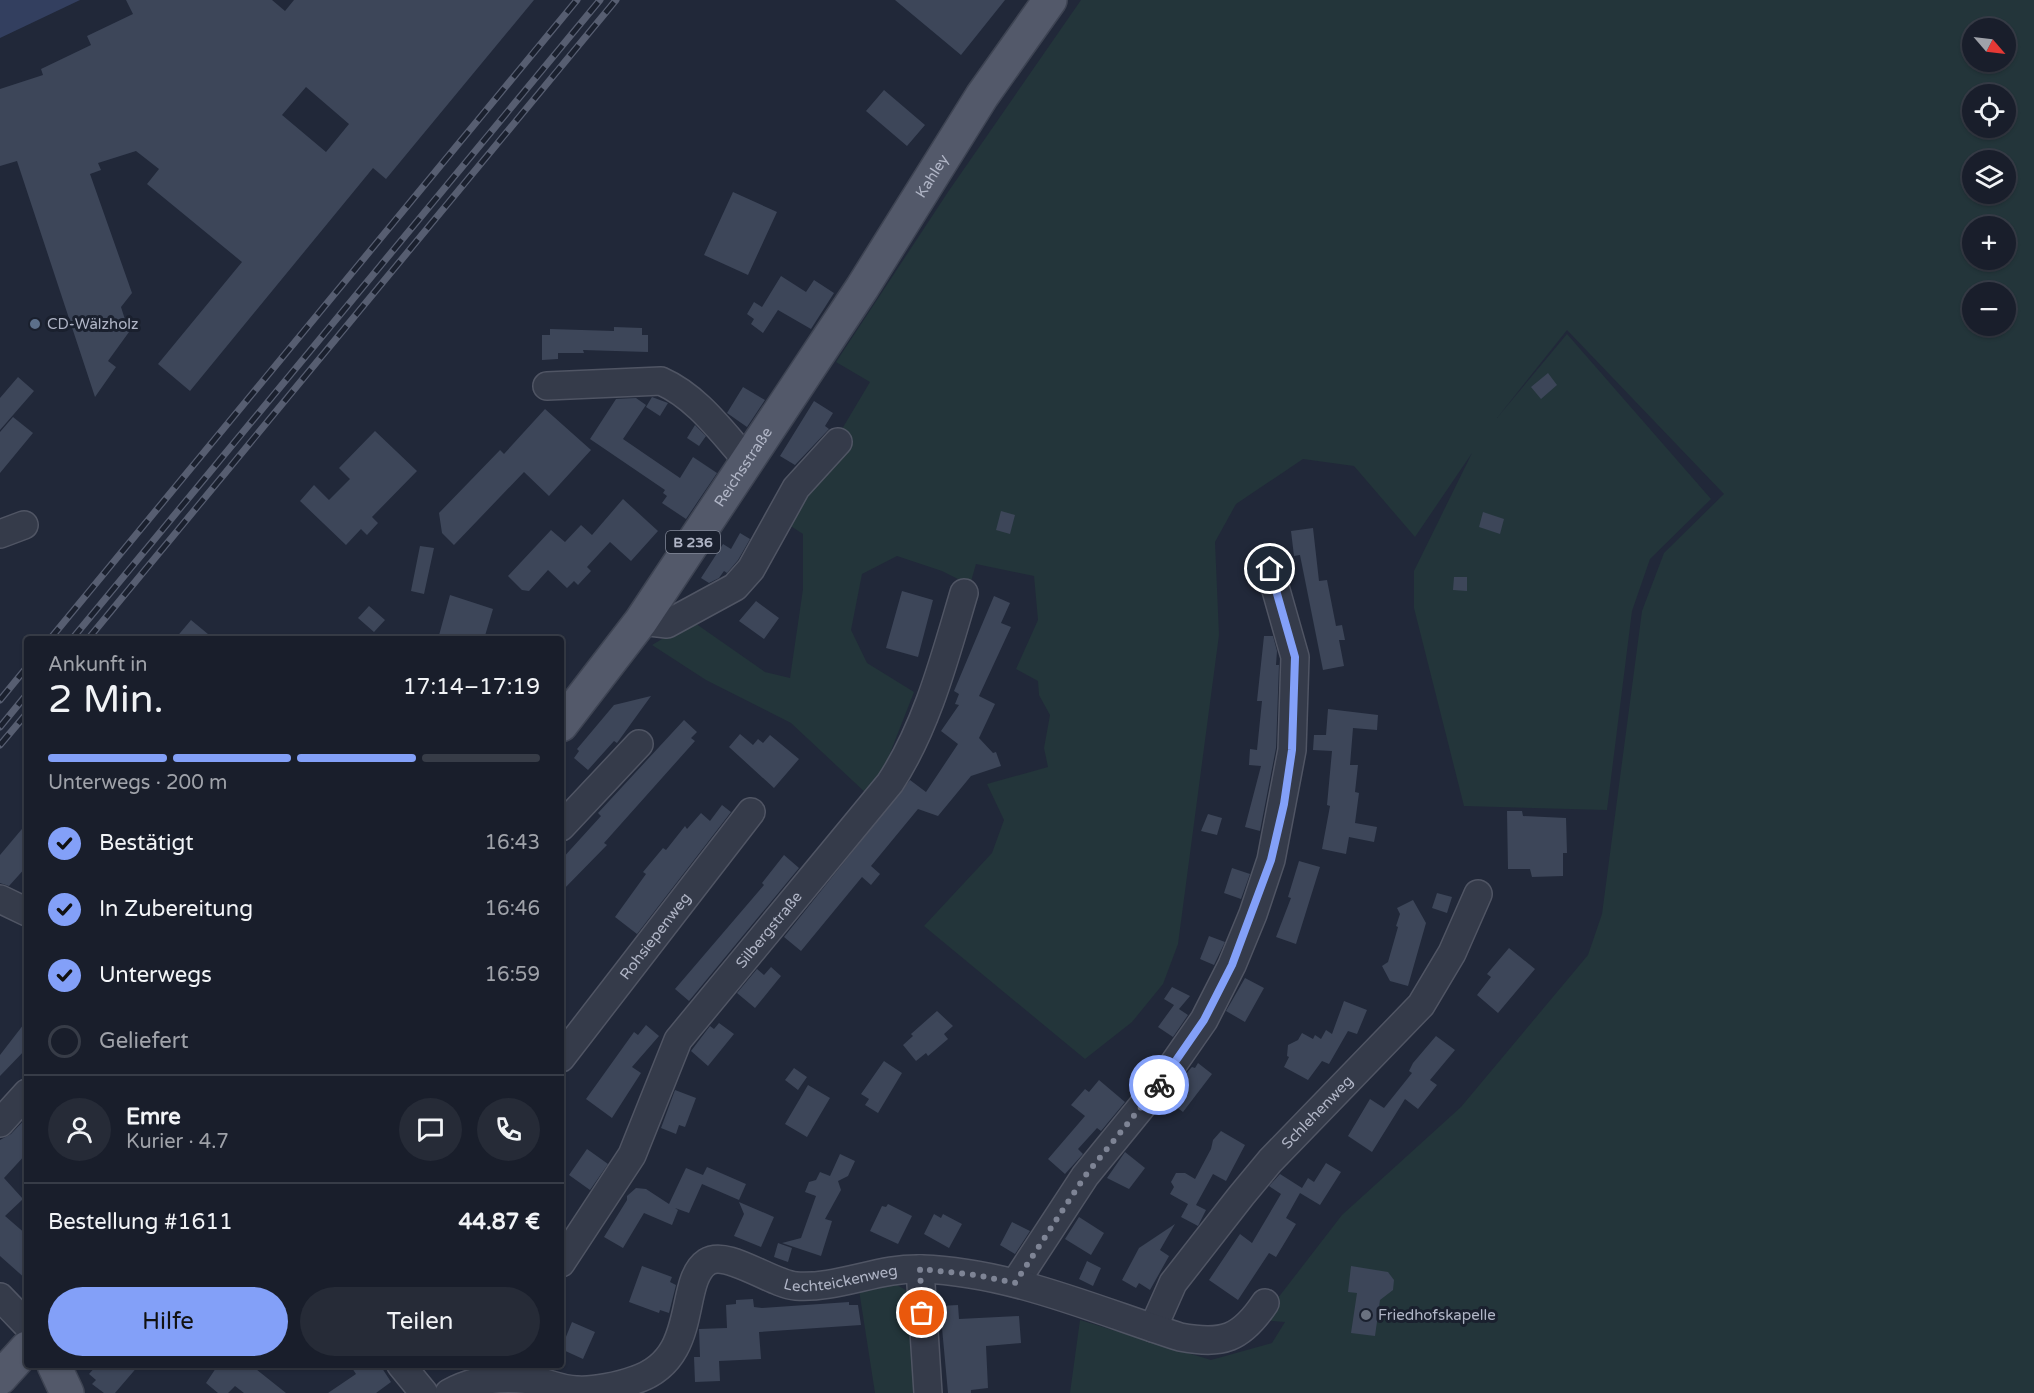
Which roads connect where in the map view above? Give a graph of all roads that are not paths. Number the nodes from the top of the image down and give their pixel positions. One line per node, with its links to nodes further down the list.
1 (1050, 0): 2 (main road, Kahley / B 236)
2 (818, 354): 5 (main road, Reichsstraße / B 236)
3 (547, 386): 5 (street)
4 (838, 442): 8 (street)
5 (747, 460): 8 (main road, Reichsstraße / B 236)
6 (1270, 569): 21 (street)
7 (964, 593): 19 (street, Silbergstraße)
8 (641, 621): 9 (main road, Reichsstraße / B 236)
9 (564, 720)
10 (639, 744): 12 (street)
11 (751, 812): 16 (street, Rohsiepenweg)
12 (564, 824)
13 (1478, 894): 25 (street, Schlehenweg)
14 (0, 898): 15 (street)
15 (24, 910)
16 (564, 1054)
17 (24, 1096): 18 (street)
18 (0, 1123)
19 (564, 1258)
20 (920, 1269): 21 (street, Lechteickenweg); 31 (street, Lechteickenweg); 34 (street)
21 (1015, 1283): 25 (street, Lechteickenweg)
22 (0, 1297): 24 (street)
23 (1266, 1303): 25 (street, Lechteickenweg)
24 (24, 1322)
25 (1153, 1328)
26 (24, 1351): 29 (main road)
27 (55, 1368): 32 (main road)
28 (403, 1368): 33 (street)
29 (0, 1378)
30 (465, 1381): 31 (street)
31 (578, 1392)
32 (67, 1393)
33 (424, 1393)
34 (928, 1393)

